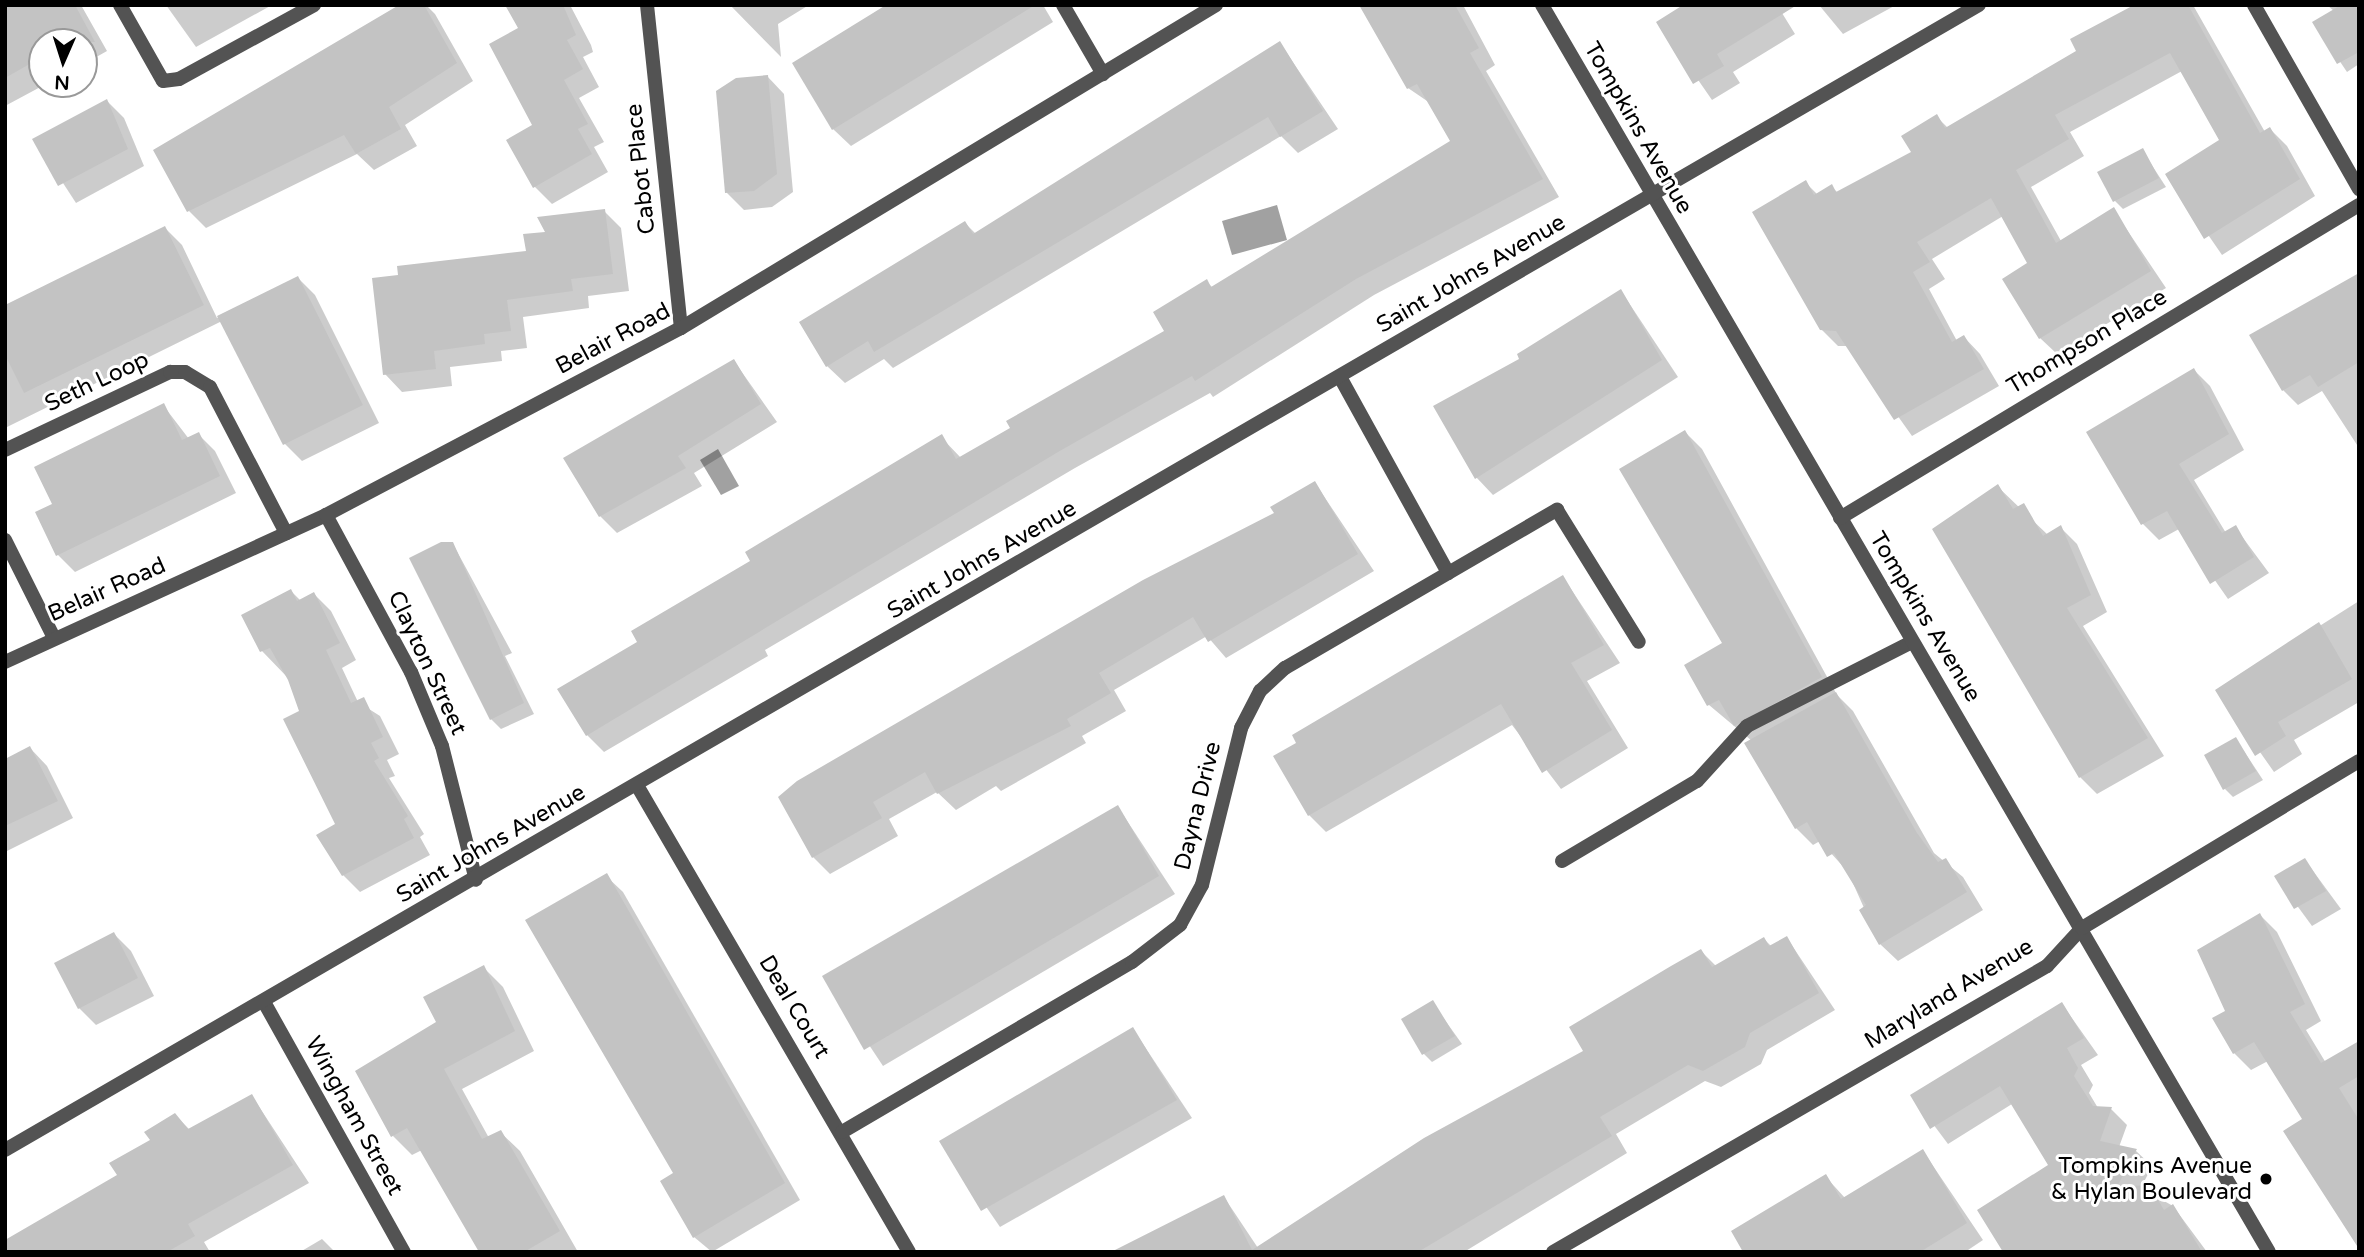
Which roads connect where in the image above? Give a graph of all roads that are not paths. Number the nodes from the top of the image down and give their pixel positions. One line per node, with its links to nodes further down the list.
1 (120, 5): 2 (street)
2 (314, 5)
3 (647, 5): 13 (street, Cabot Place)
4 (1063, 5): 9 (street)
5 (1216, 5): 9 (street, Belair Road)
6 (1542, 5): 11 (street, Tompkins Avenue)
7 (1979, 5): 11 (street, Saint Johns Avenue)
8 (2254, 5): 10 (street)
9 (1103, 74): 13 (street, Belair Road)
10 (2359, 189)
11 (1649, 196): 14 (street, Saint Johns Avenue); 17 (street, Tompkins Avenue)
12 (2359, 205): 17 (street, Thompson Place)
13 (681, 328): 16 (street, Belair Road)
14 (1340, 377): 20 (street); 26 (street, Saint Johns Avenue)
15 (5, 450): 18 (street, Seth Loop)
16 (326, 514): 18 (street, Belair Road); 28 (street, Clayton Street)
17 (1840, 518): 23 (street, Tompkins Avenue)
18 (286, 533): 21 (street, Belair Road)
19 (5, 540): 21 (street)
20 (1448, 573): 22 (street, Dayna Drive); 31 (street, Dayna Drive)
21 (54, 638): 24 (street, Belair Road)
22 (1639, 642)
23 (1912, 642): 27 (street); 29 (street, Tompkins Avenue)
24 (5, 662)
25 (2359, 761): 29 (street, Maryland Avenue)
26 (638, 787): 28 (street, Saint Johns Avenue); 31 (street, Deal Court)
27 (1562, 861)
28 (476, 880): 30 (street, Saint Johns Avenue)
29 (2082, 928): 35 (street, Maryland Avenue); 36 (street, Tompkins Avenue)
30 (264, 1002): 32 (street, Saint Johns Avenue); 33 (street, Wingham Street)
31 (842, 1132): 34 (street, Deal Court)
32 (5, 1150)
33 (404, 1252)
34 (909, 1252)
35 (1553, 1252)
36 (2269, 1252)

